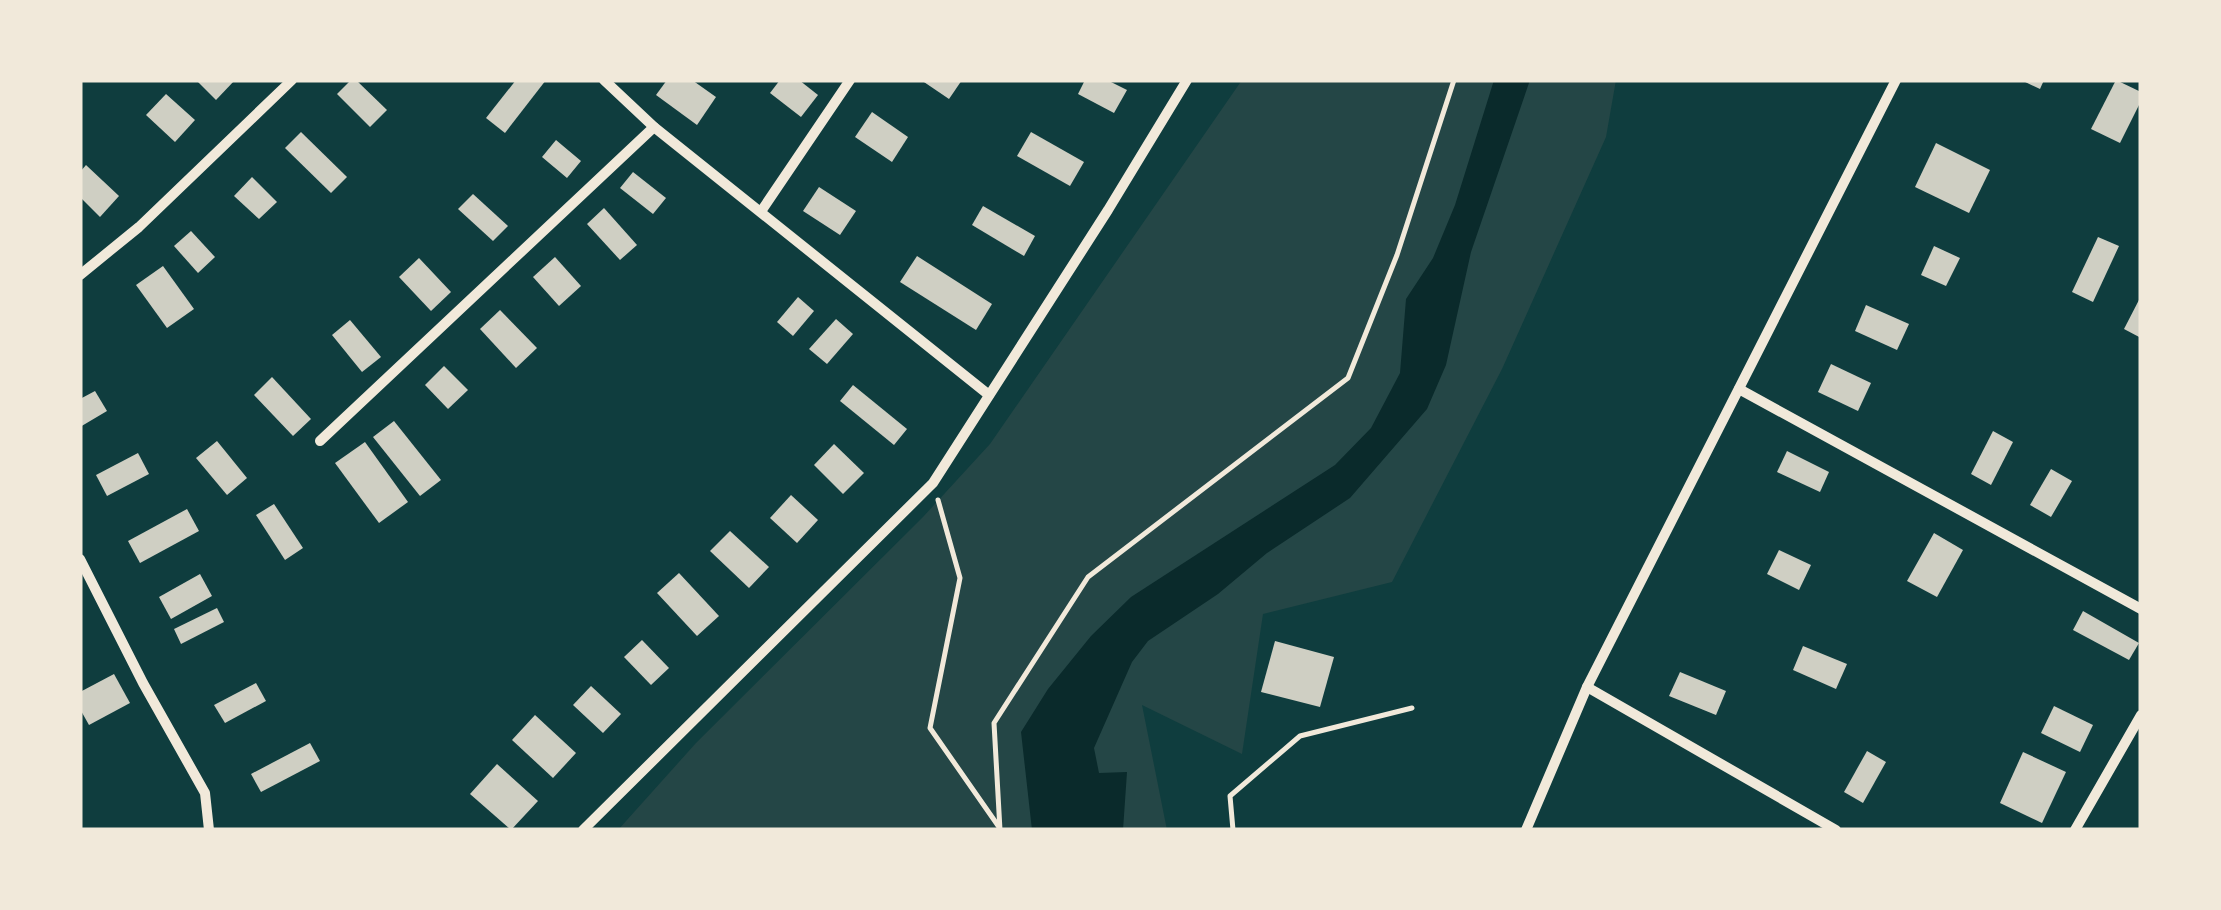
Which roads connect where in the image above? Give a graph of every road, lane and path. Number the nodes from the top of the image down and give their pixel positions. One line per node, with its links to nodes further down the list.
1 (292, 80): 9 (street)
2 (604, 80): 7 (street)
3 (850, 80): 8 (street)
4 (1187, 80): 11 (street)
5 (1454, 80): 19 (path)
6 (1896, 80): 10 (street)
7 (654, 126): 8 (street); 12 (street)
8 (762, 210): 11 (street)
9 (80, 275)
10 (1739, 389): 15 (street); 16 (street)
11 (989, 395): 13 (street)
12 (320, 440)
13 (933, 483): 19 (path); 21 (street)
14 (80, 559): 20 (street)
15 (2141, 608)
16 (1588, 687): 23 (street); 24 (street)
17 (1412, 708): 22 (path)
18 (2141, 715): 25 (street)
19 (1000, 829)
20 (209, 830)
21 (583, 830)
22 (1233, 830)
23 (1526, 830)
24 (1836, 830)
25 (2075, 830)

